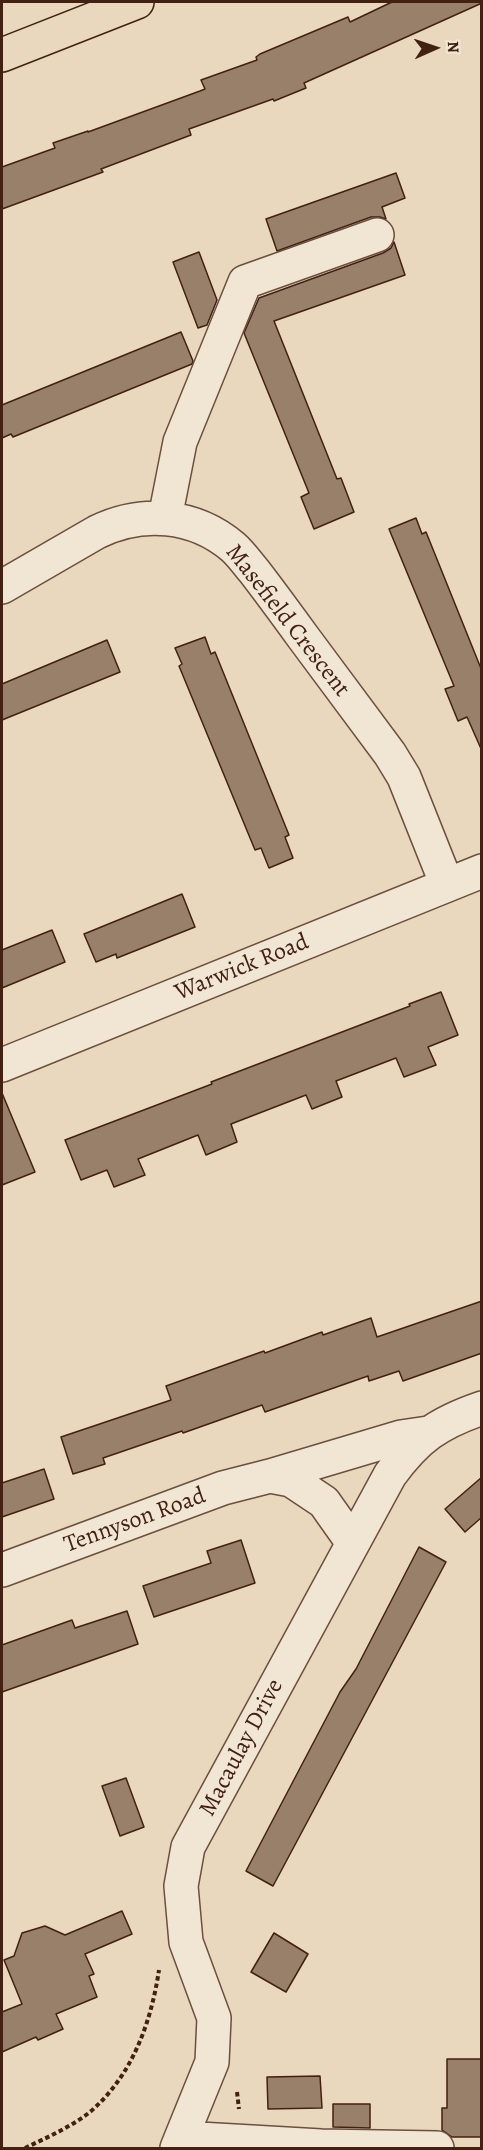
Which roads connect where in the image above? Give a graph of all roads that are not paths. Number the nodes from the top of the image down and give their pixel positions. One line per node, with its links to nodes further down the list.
1 (137, 2): 2 (main road)
2 (2, 56)
3 (377, 235): 4 (street)
4 (165, 518): 5 (street, Masefield Crescent); 7 (street, Masefield Crescent)
5 (2, 587)
6 (482, 871): 7 (street, Warwick Road)
7 (447, 885): 8 (street, Warwick Road)
8 (2, 1065)
9 (482, 1408): 10 (street, Macaulay Drive)
10 (428, 1433): 11 (street, Tennyson Road); 12 (street, Macaulay Drive)
11 (270, 1476): 12 (street); 13 (street, Tennyson Road)
12 (353, 1543): 14 (street, Macaulay Drive)
13 (2, 1570)
14 (179, 2143): 15 (street)
15 (437, 2148)

